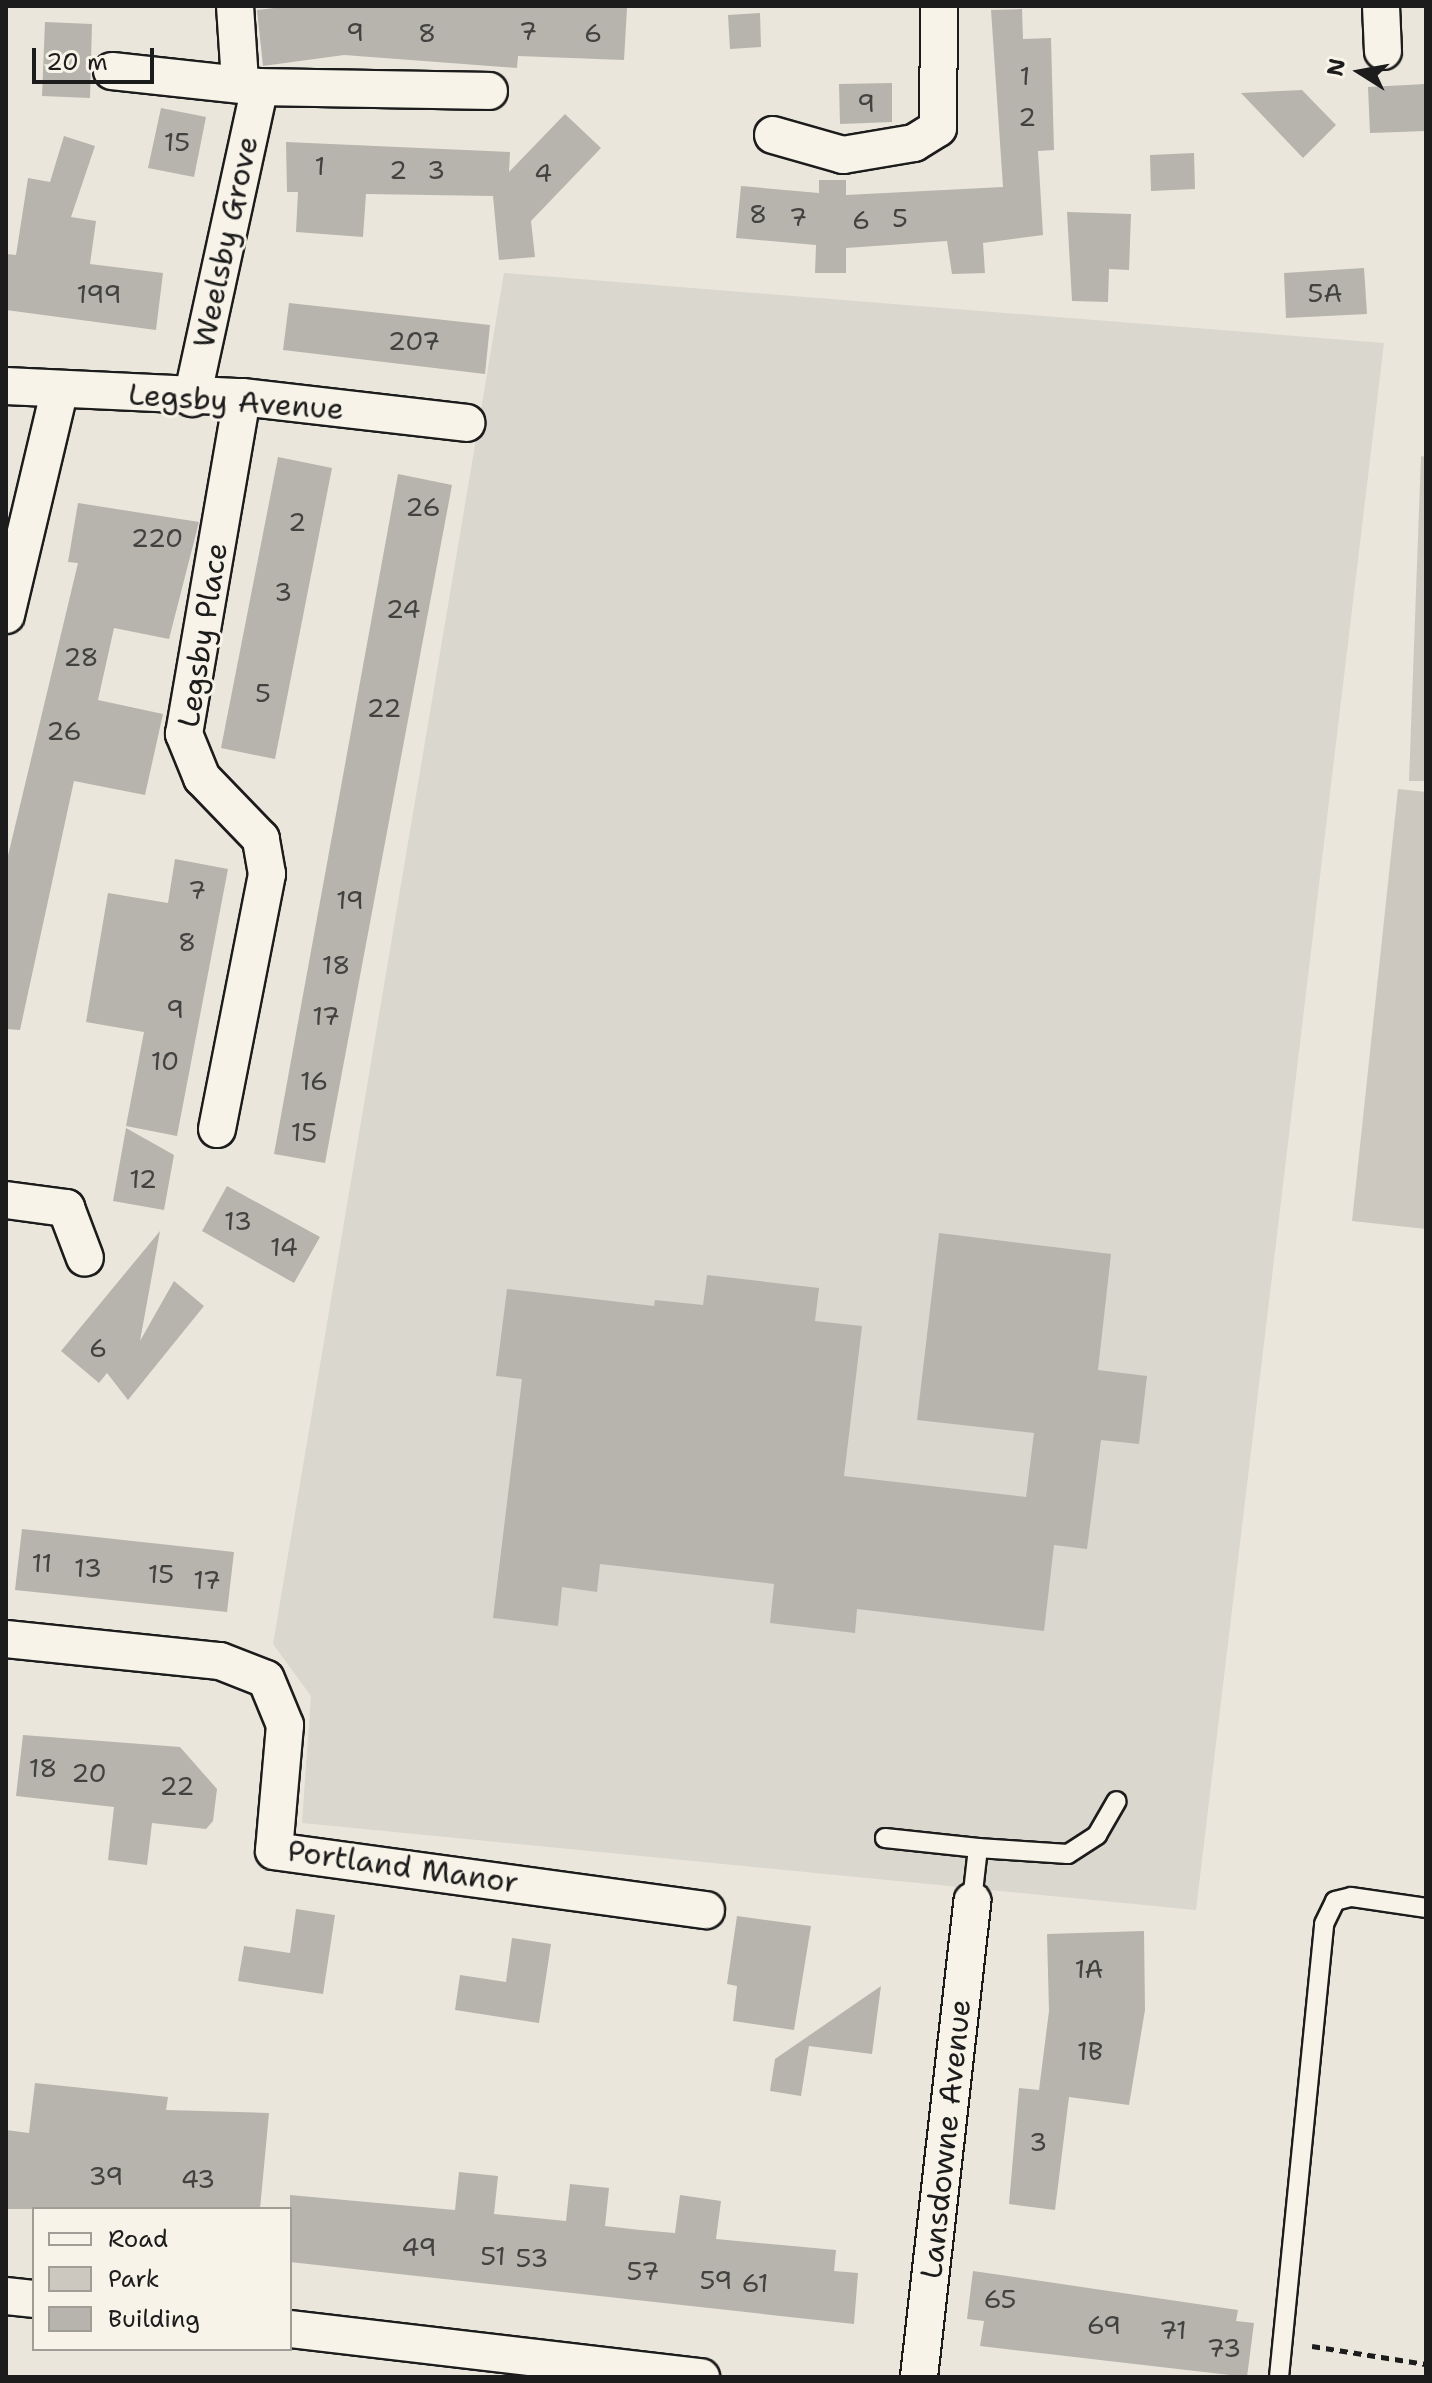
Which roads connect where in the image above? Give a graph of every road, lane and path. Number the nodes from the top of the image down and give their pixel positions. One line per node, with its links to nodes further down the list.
1 (235, 6): 6 (street, Weelsby Grove)
2 (939, 6): 8 (street)
3 (1381, 6): 4 (street)
4 (1383, 51)
5 (111, 72): 6 (street)
6 (250, 84): 7 (street); 12 (street, Weelsby Grove)
7 (489, 91)
8 (773, 135)
9 (6, 386): 10 (street, Legsby Avenue)
10 (59, 392): 12 (street, Legsby Avenue); 14 (street)
11 (242, 397): 12 (street, Legsby Avenue); 13 (street, Legsby Avenue); 15 (street, Legsby Place)
12 (192, 398)
13 (466, 423)
14 (6, 615)
15 (217, 1129)
16 (6, 1200): 17 (street)
17 (85, 1258)
18 (6, 1639): 24 (street, Portland Manor)
19 (1117, 1801): 21 (lane)
20 (885, 1838): 21 (lane)
21 (978, 1848): 22 (lane)
22 (972, 1901): 31 (street, Lansdowne Avenue)
23 (1426, 1908): 32 (lane)
24 (706, 1910)
25 (6, 2296): 26 (street)
26 (32, 2299)
27 (292, 2329): 30 (street)
28 (1307, 2356): 29 (path)
29 (1426, 2364)
30 (701, 2377)
31 (919, 2377)
32 (1279, 2377)

